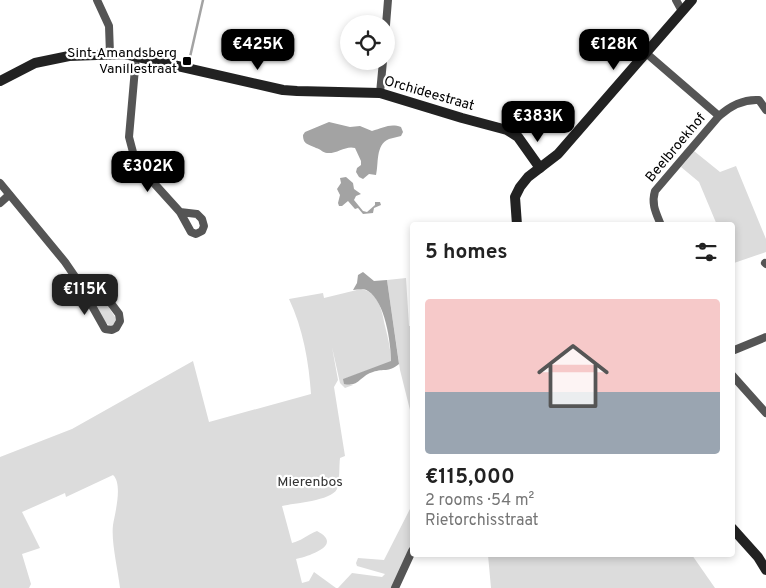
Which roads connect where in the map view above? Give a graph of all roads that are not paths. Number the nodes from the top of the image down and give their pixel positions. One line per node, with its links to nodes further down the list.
1 (97, 0): 8 (street)
2 (388, 0): 6 (street)
3 (676, 0): 5 (street)
4 (692, 0): 5 (street)
5 (682, 11): 7 (street)
6 (387, 15)
7 (646, 53): 14 (street, Beelbroekhof); 15 (street)
8 (110, 54): 9 (street, Orchideestraat); 11 (street, Orchideestraat)
9 (136, 57): 12 (street, Orchideestraat); 19 (street)
10 (382, 70): 12 (street)
11 (0, 81)
12 (380, 93): 15 (street, Orchideestraat)
13 (766, 110): 14 (street, Beelbroekhof)
14 (719, 116): 21 (street, Beelbroekhof)
15 (540, 168): 20 (street)
16 (0, 183): 17 (street)
17 (10, 195): 18 (street); 22 (street)
18 (0, 203)
19 (180, 212)
20 (517, 222)
21 (660, 222)
22 (78, 280): 22 (street)
23 (766, 337): 24 (street)
24 (735, 350)
25 (735, 378): 26 (street)
26 (766, 413)
27 (735, 531): 29 (street)
28 (410, 555): 31 (street)
29 (762, 555): 30 (street)
30 (766, 570)
31 (395, 588)

